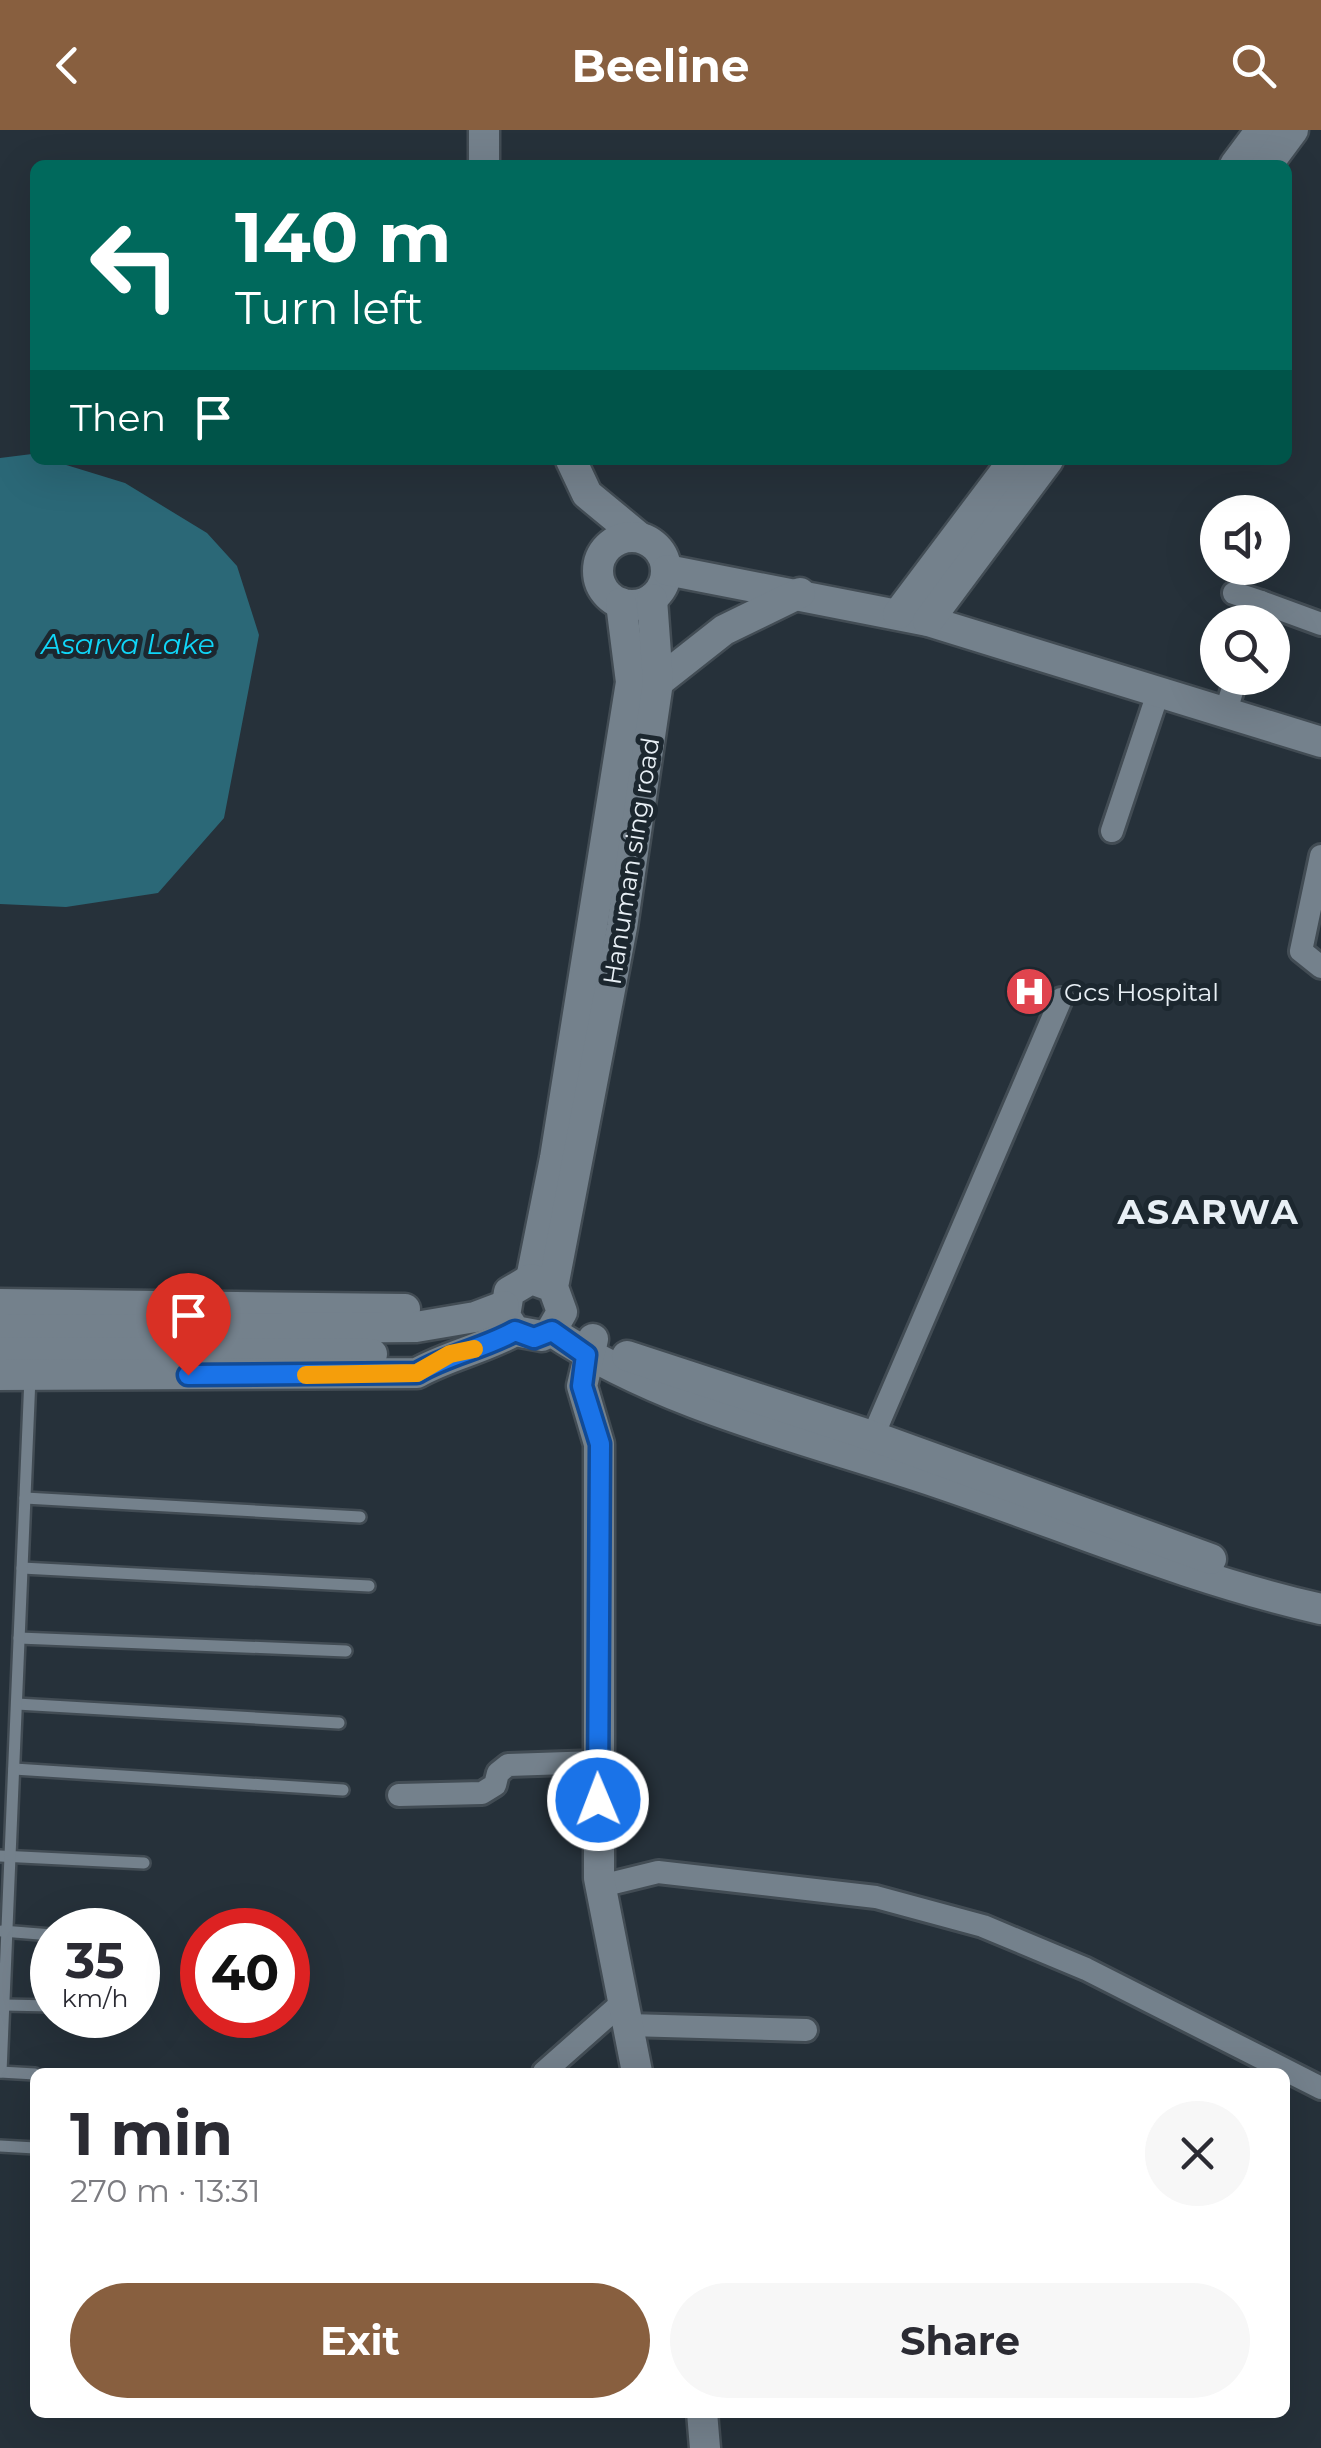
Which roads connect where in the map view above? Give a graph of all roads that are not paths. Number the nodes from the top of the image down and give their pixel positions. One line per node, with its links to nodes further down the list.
1 (484, 130): 4 (street)
2 (1261, 130): 5 (street)
3 (1293, 130): 6 (street)
4 (484, 160)
5 (1238, 160)
6 (1271, 160)
7 (573, 465): 10 (street)
8 (1011, 465): 19 (street)
9 (1044, 465): 19 (street)
10 (587, 494): 11 (street); 12 (street)
11 (639, 537): 12 (street); 13 (street)
12 (601, 558): 17 (street)
13 (666, 570): 14 (street); 16 (street)
14 (800, 592): 19 (street); 22 (street)
15 (1234, 592): 18 (street)
16 (652, 599): 17 (street); 22 (street, Hanuman sing road)
17 (621, 604): 30 (street)
18 (1250, 605)
19 (913, 618): 23 (street)
20 (1290, 618): 21 (street)
21 (1321, 624)
22 (658, 682): 30 (street, Hanuman sing road)
23 (1158, 693): 25 (street); 27 (street)
24 (1231, 695): 25 (street)
25 (1226, 711): 26 (street)
26 (1321, 742)
27 (1112, 832)
28 (1321, 856): 29 (street)
29 (1321, 967)
30 (597, 987): 32 (street); 32 (street, Hanuman sing road)
31 (1061, 999): 41 (street)
32 (550, 1302): 34 (street); 34 (street); 37 (street)
33 (0, 1304): 36 (street)
34 (510, 1318): 36 (street); 39 (street)
35 (0, 1330): 36 (street)
36 (427, 1335): 38 (street); 39 (street)
37 (598, 1350): 41 (street); 53 (street)
38 (0, 1352)
39 (450, 1354): 40 (street)
40 (15, 1375): 42 (lane)
41 (868, 1447): 45 (street)
42 (25, 1498): 43 (lane); 44 (lane)
43 (360, 1516)
44 (22, 1568): 46 (lane); 49 (lane)
45 (1232, 1576): 47 (street); 48 (street)
46 (368, 1586)
47 (1321, 1588)
48 (1321, 1609)
49 (19, 1638): 50 (lane); 51 (lane)
50 (346, 1651)
51 (16, 1704): 52 (lane); 54 (lane)
52 (339, 1723)
53 (597, 1762): 57 (street); 60 (street)
54 (14, 1769): 55 (lane); 56 (lane)
55 (343, 1790)
56 (6, 1794): 58 (lane)
57 (400, 1795)
58 (5, 1856): 59 (lane); 61 (lane)
59 (144, 1863)
60 (601, 1886): 65 (street); 69 (street)
61 (3, 1931): 62 (lane); 63 (lane)
62 (30, 1933)
63 (3, 1999): 64 (lane); 70 (lane)
64 (30, 2003)
65 (625, 2014): 66 (street); 67 (street); 68 (street)
66 (806, 2030)
67 (550, 2068)
68 (636, 2068)
69 (1282, 2068)
70 (0, 2072): 72 (lane)
71 (1290, 2072): 73 (street)
72 (30, 2074)
73 (1321, 2088)
74 (0, 2146): 75 (lane)
75 (30, 2148)
76 (703, 2418): 77 (street)
77 (706, 2448)

